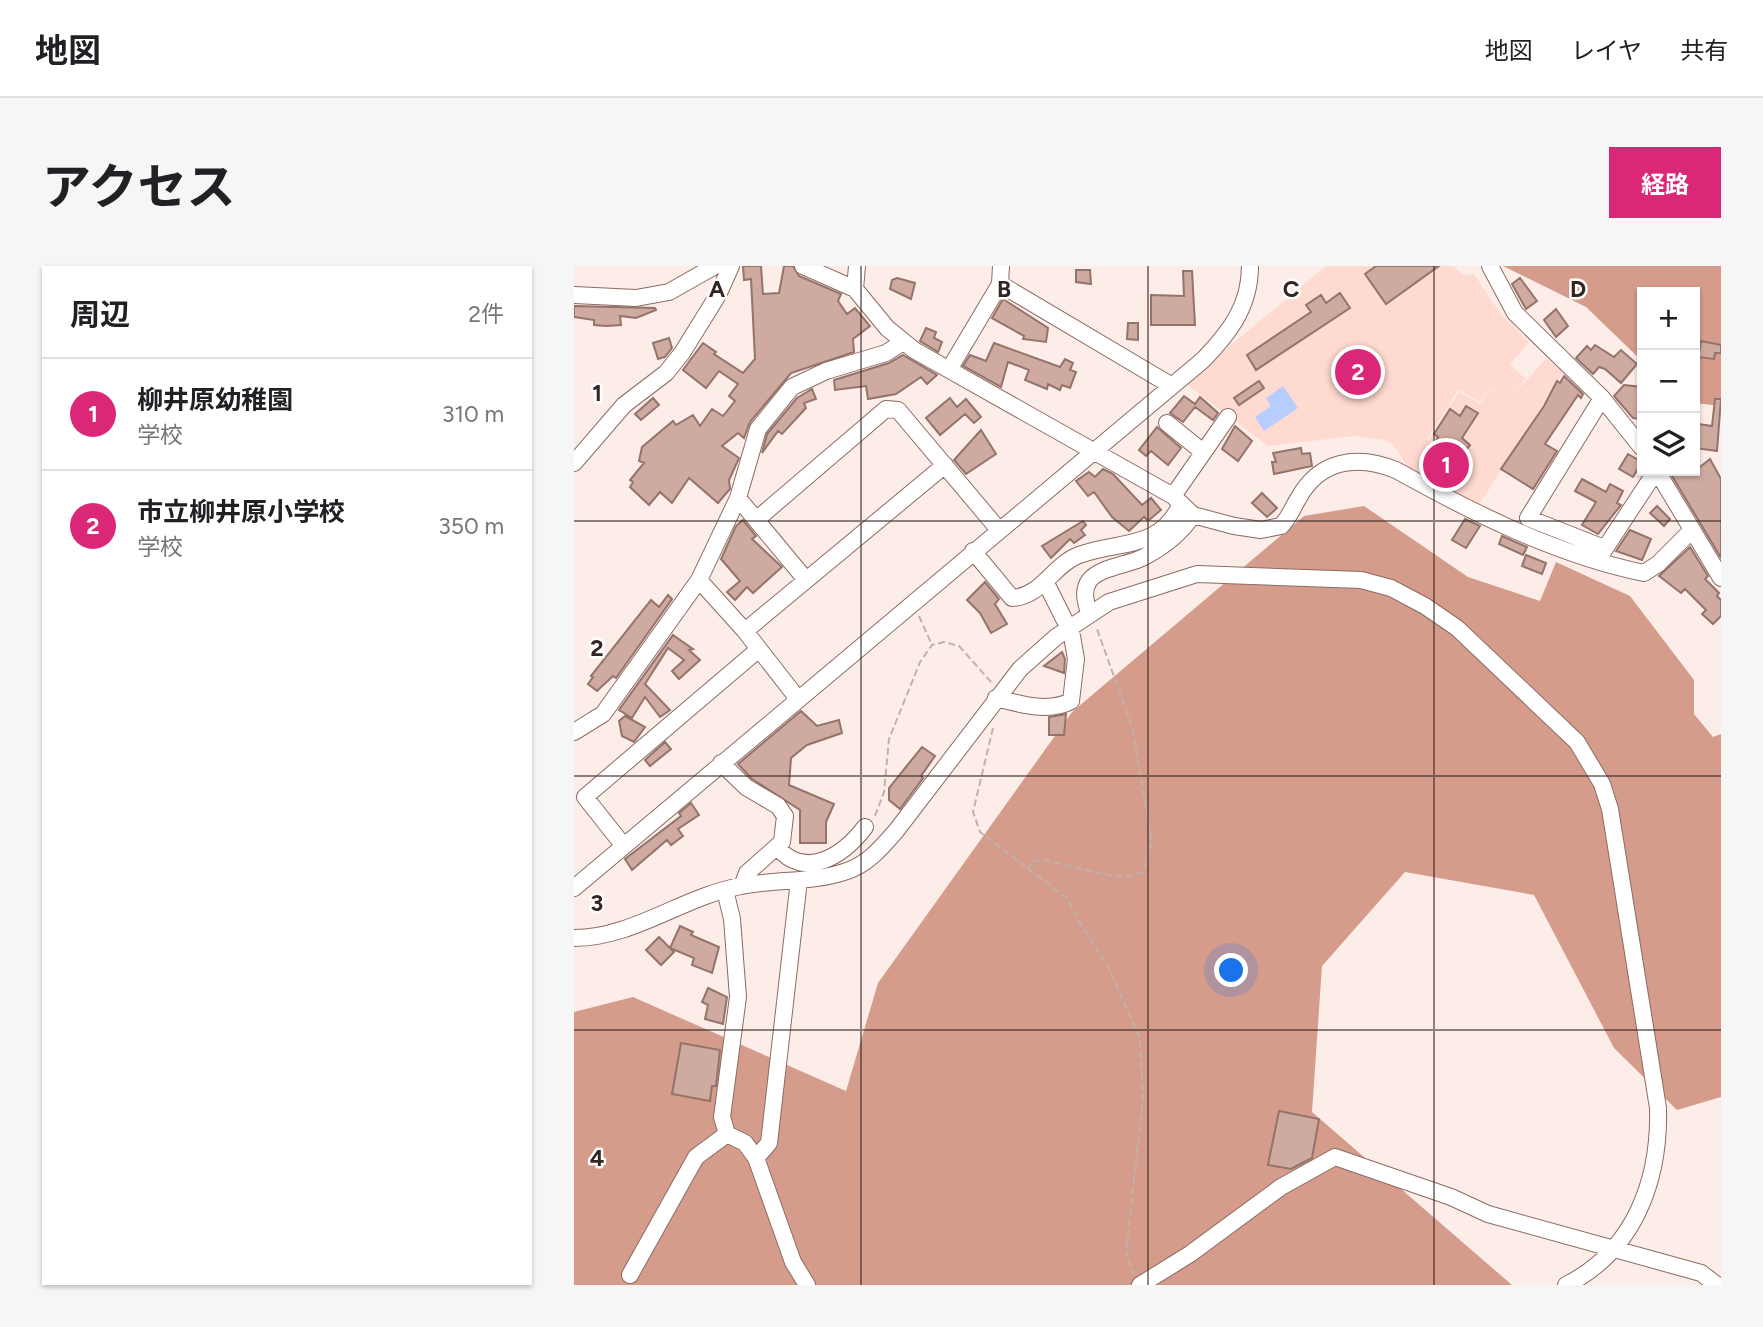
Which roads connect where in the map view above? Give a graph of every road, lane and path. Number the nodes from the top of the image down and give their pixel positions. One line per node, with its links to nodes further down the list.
1 (715, 266): 10 (street)
2 (730, 266): 20 (street)
3 (803, 266): 9 (street)
4 (857, 266): 9 (street)
5 (1001, 266): 8 (street)
6 (1250, 266): 13 (street)
7 (1490, 266): 14 (street)
8 (1000, 284): 12 (street); 13 (street)
9 (855, 289): 11 (street)
10 (574, 295)
11 (903, 342): 12 (street); 24 (street)
12 (950, 368): 18 (street)
13 (1172, 386): 18 (street)
14 (1602, 398): 17 (street); 30 (street)
15 (1228, 417): 19 (street)
16 (1167, 423): 19 (street)
17 (1637, 442)
18 (1092, 451): 25 (street); 27 (street)
19 (1203, 452): 25 (street)
20 (574, 463)
21 (944, 465): 26 (street); 27 (street); 33 (street)
22 (1653, 476): 30 (street)
23 (1659, 476): 28 (street)
24 (738, 498): 26 (street); 32 (street)
25 (1182, 505): 30 (street); 34 (street); 36 (street)
26 (756, 520): 33 (street)
27 (999, 530): 29 (street)
28 (1691, 531): 30 (street); 31 (street)
29 (973, 551): 34 (street); 35 (street)
30 (1601, 554)
31 (1721, 578)
32 (699, 580): 37 (street); 43 (street)
33 (806, 580): 37 (street)
34 (1045, 581): 40 (street)
35 (912, 603): 38 (path); 41 (street)
36 (1089, 613): 40 (street); 48 (path); 56 (street)
37 (745, 631): 39 (street)
38 (932, 645): 40 (path); 45 (path)
39 (759, 649): 41 (street); 46 (street)
40 (999, 695): 49 (street)
41 (799, 699): 44 (street)
42 (996, 722): 48 (path)
43 (574, 732)
44 (721, 763): 46 (street); 47 (street)
45 (865, 827): 47 (street)
46 (623, 845): 51 (street)
47 (777, 847): 50 (street)
48 (1026, 869): 58 (path)
49 (799, 880): 50 (street); 55 (street)
50 (742, 886): 52 (street)
51 (574, 887)
52 (725, 890): 53 (street); 54 (street)
53 (574, 938)
54 (726, 1134): 55 (street); 57 (street)
55 (756, 1158): 59 (street)
56 (1616, 1249): 58 (street); 60 (street); 61 (street)
57 (630, 1275)
58 (1137, 1279)
59 (807, 1285)
60 (1566, 1285)
61 (1717, 1285)

